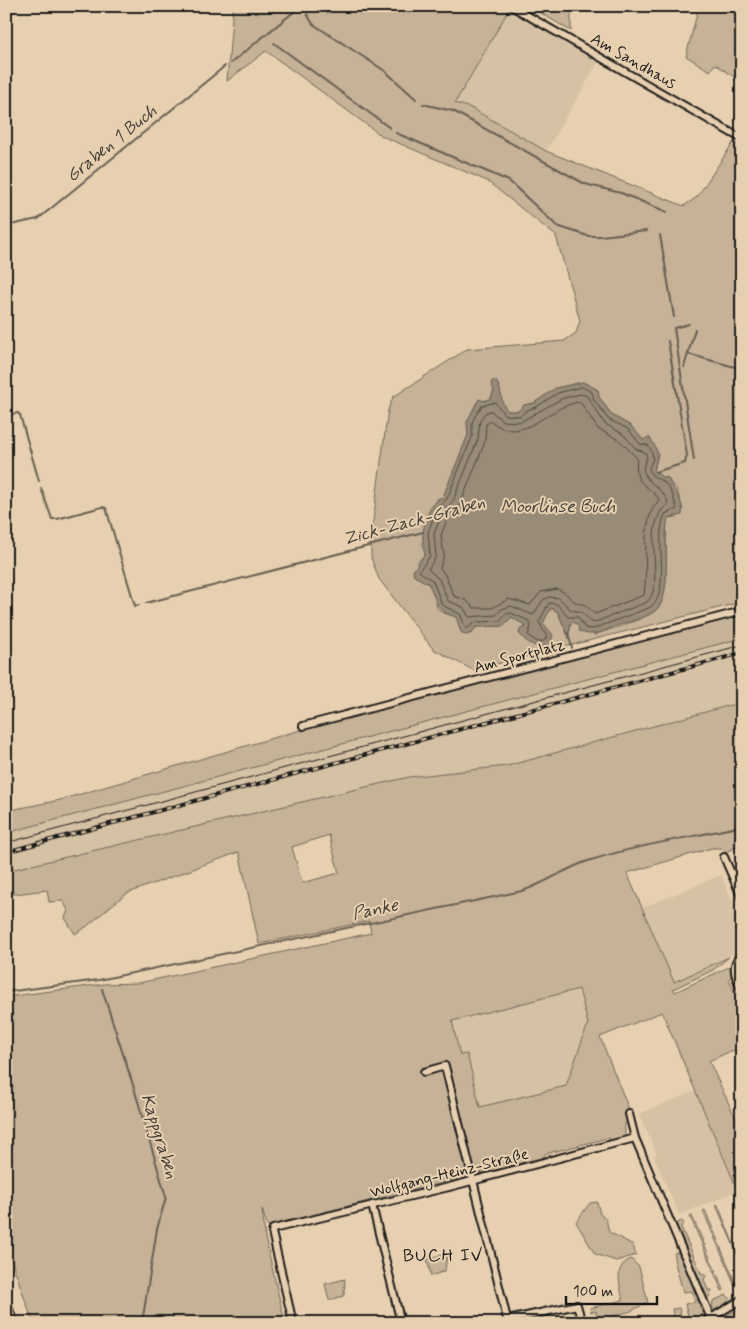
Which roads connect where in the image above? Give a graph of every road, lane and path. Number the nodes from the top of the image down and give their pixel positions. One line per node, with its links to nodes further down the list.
1 (511, 6): 2 (street, Am Sandhaus)
2 (742, 139)
3 (742, 611): 4 (street, Am Sportplatz)
4 (302, 726)
5 (724, 857): 6 (street)
6 (742, 898)
7 (742, 954): 8 (street)
8 (742, 991)
9 (424, 1072): 12 (street)
10 (628, 1114): 11 (street)
11 (634, 1138): 12 (street, Wolfgang-Heinz-Straße); 16 (street)
12 (473, 1181): 13 (street, Wolfgang-Heinz-Straße); 17 (street)
13 (372, 1205): 19 (street, Wolfgang-Heinz-Straße); 20 (street)
14 (742, 1299): 16 (street)
15 (6, 1304): 18 (highway)
16 (712, 1320): 22 (street)
17 (508, 1322): 21 (street)
18 (13, 1323)
19 (293, 1323)
20 (400, 1323)
21 (582, 1323)
22 (703, 1323)

